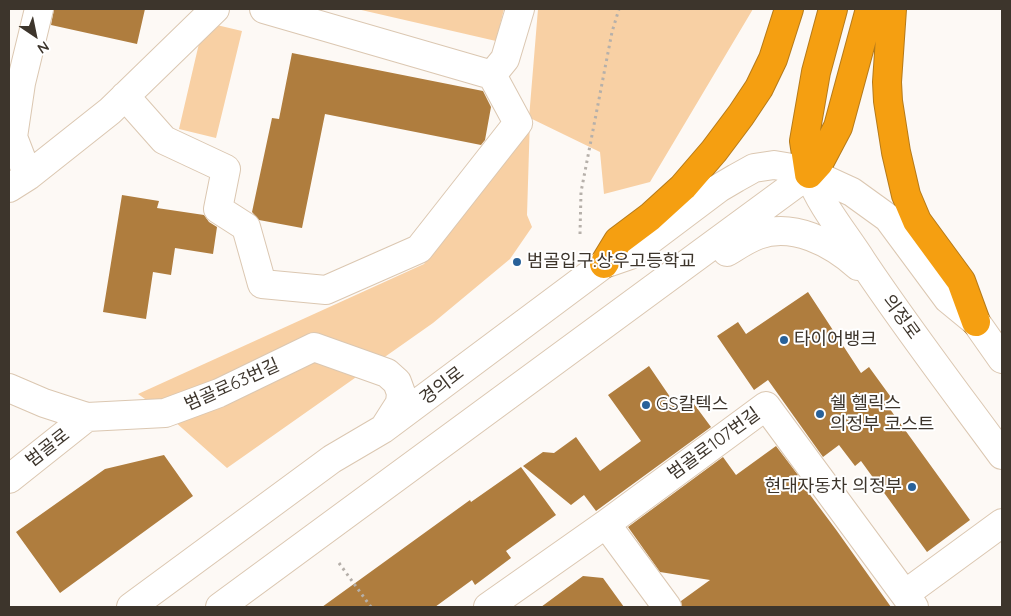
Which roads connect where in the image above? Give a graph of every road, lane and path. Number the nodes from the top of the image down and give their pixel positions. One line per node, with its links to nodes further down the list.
1 (38, 9): 13 (street)
2 (215, 9): 11 (street)
3 (264, 9): 10 (street)
4 (520, 9): 10 (street)
5 (619, 9): 14 (path)
6 (789, 9): 15 (highway)
7 (833, 9): 12 (highway)
8 (870, 9): 12 (highway)
9 (892, 9): 18 (highway)
10 (492, 75): 11 (street)
11 (125, 96): 13 (street)
12 (809, 174): 15 (street, 경의로); 16 (street, 의정로); 17 (street); 18 (street)
13 (19, 182)
14 (580, 234)
15 (604, 264): 22 (street, 경의로)
16 (878, 285): 17 (street); 23 (street, 의정로)
17 (648, 292): 30 (street)
18 (976, 322): 19 (street)
19 (1002, 359)
20 (9, 388): 21 (street, 범골로63번길)
21 (87, 417): 22 (street, 범골로63번길); 24 (street, 범골로)
22 (383, 429): 29 (street, 경의로)
23 (1002, 455)
24 (9, 479)
25 (1002, 523): 28 (street)
26 (606, 524): 28 (street, 범골로107번길); 32 (street, 범골로107번길); 33 (street)
27 (339, 564): 31 (path)
28 (910, 601)
29 (130, 607)
30 (220, 607)
31 (371, 607)
32 (488, 607)
33 (667, 607)

